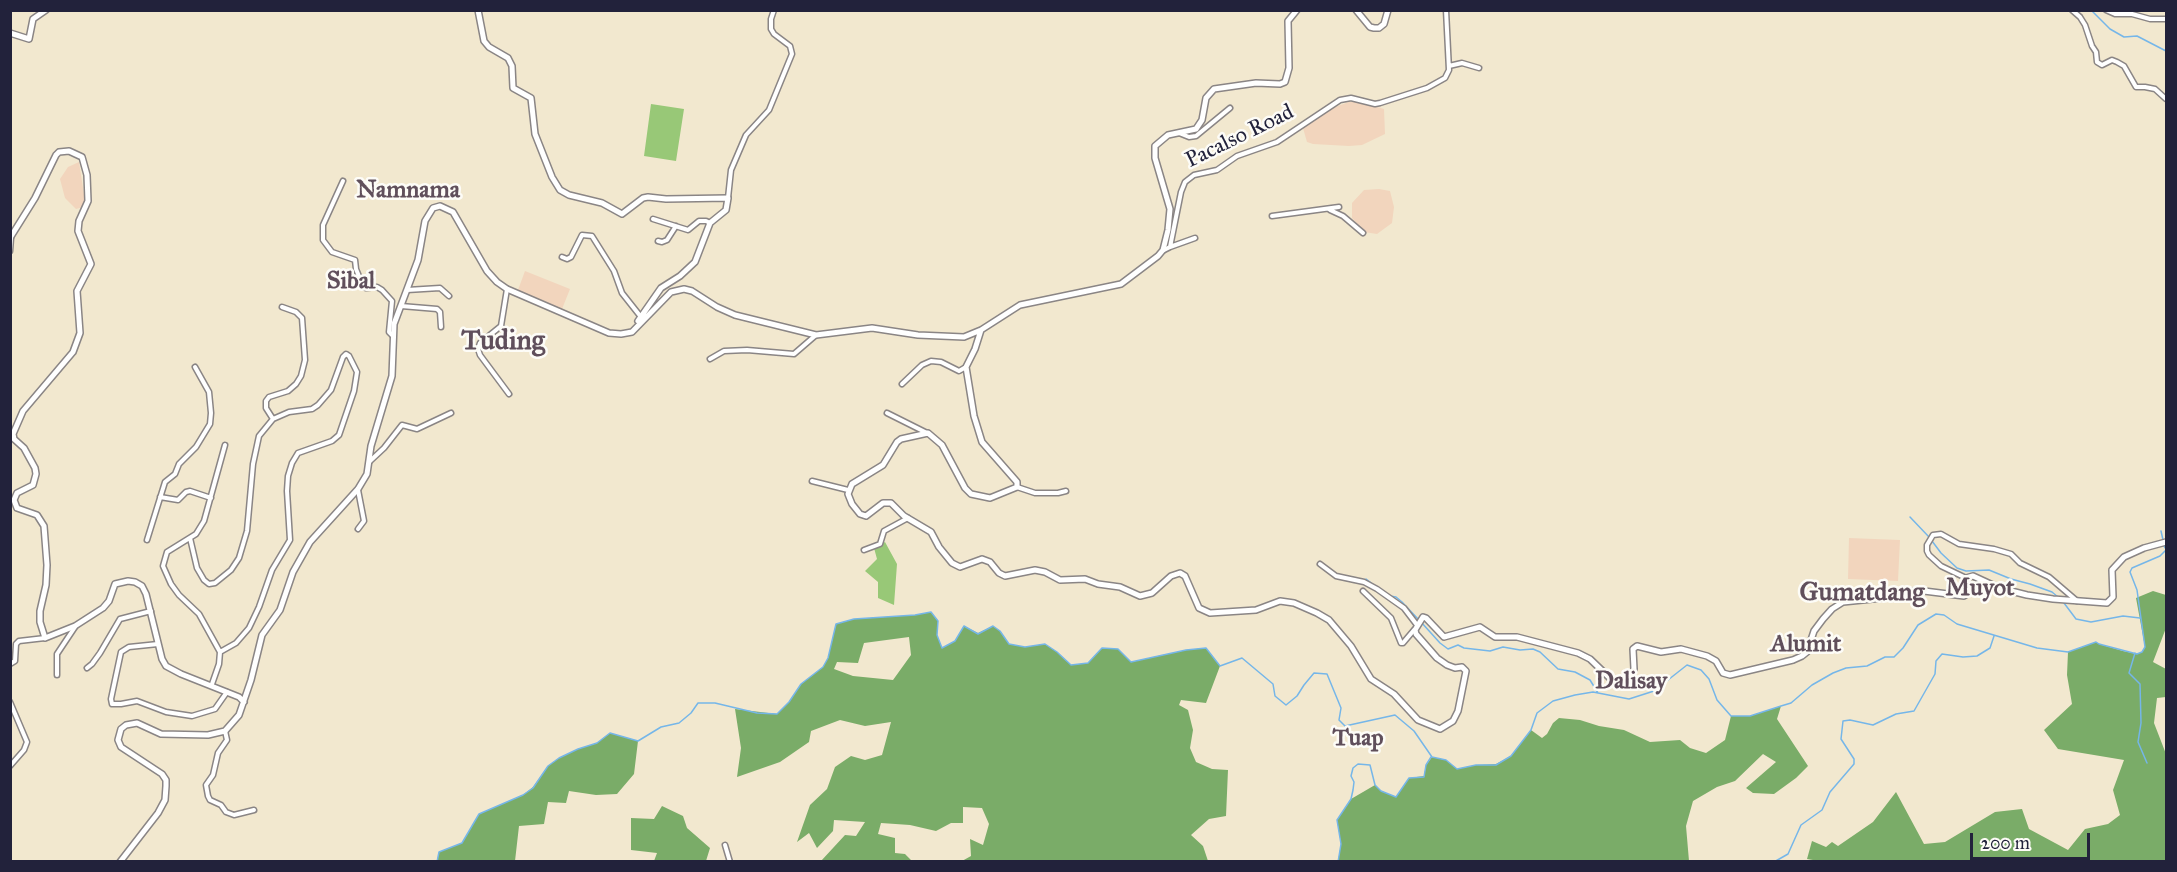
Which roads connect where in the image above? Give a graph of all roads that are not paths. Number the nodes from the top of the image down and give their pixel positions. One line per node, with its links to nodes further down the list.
1 (46, 10): 11 (street)
2 (478, 10): 18 (street)
3 (774, 10): 18 (street)
4 (1297, 10): 16 (street)
5 (1356, 10): 6 (street)
6 (1388, 10)
7 (1446, 10): 12 (street)
8 (2106, 10): 10 (street)
9 (2072, 11): 14 (street)
10 (2166, 19)
11 (10, 33)
12 (1449, 66): 13 (street); 29 (street, Pacalso Road)
13 (1479, 68)
14 (2166, 99)
15 (1230, 108): 16 (street)
16 (1178, 133): 30 (street)
17 (343, 181): 43 (street)
18 (728, 198): 23 (street)
19 (1339, 207): 20 (street)
20 (1329, 210): 21 (street); 25 (street)
21 (1272, 216)
22 (653, 219): 24 (street)
23 (710, 224): 24 (street); 38 (street)
24 (676, 226): 28 (street)
25 (1363, 233)
26 (11, 238): 31 (street); 77 (street)
27 (1195, 238): 29 (street)
28 (658, 241)
29 (1170, 247): 30 (street)
30 (1163, 250): 41 (street)
31 (10, 251)
32 (562, 257): 38 (street)
33 (507, 289): 34 (street); 39 (street); 42 (street)
34 (406, 290): 35 (street); 36 (street)
35 (449, 296)
36 (400, 306): 40 (street); 43 (street)
37 (282, 307): 53 (street)
38 (642, 317): 42 (street)
39 (501, 326): 45 (street); 50 (street)
40 (441, 327)
41 (981, 330): 44 (street); 48 (street)
42 (632, 332): 44 (street)
43 (392, 335): 56 (street)
44 (816, 335): 46 (street)
45 (515, 342)
46 (710, 359)
47 (195, 367): 62 (street)
48 (966, 367): 49 (street); 58 (street)
49 (902, 384)
50 (509, 394)
51 (451, 413): 56 (street)
52 (887, 413): 54 (street)
53 (273, 418): 66 (street); 79 (street)
54 (928, 433): 58 (street); 60 (street)
55 (225, 445): 63 (street)
56 (369, 462): 59 (street)
57 (813, 481): 60 (street)
58 (1017, 487): 61 (street)
59 (358, 489): 65 (street); 85 (street)
60 (848, 490): 64 (street)
61 (1066, 491)
62 (160, 497): 63 (street); 67 (street)
63 (211, 498): 66 (street)
64 (908, 518): 69 (street); 76 (street)
65 (358, 529)
66 (190, 538): 79 (street)
67 (147, 540)
68 (2166, 542): 73 (street)
69 (864, 550)
70 (1320, 564): 76 (street)
71 (1966, 578): 73 (street); 73 (street); 76 (street)
72 (1363, 591): 76 (street)
73 (2078, 602)
74 (152, 611): 75 (street); 78 (street); 81 (street)
75 (75, 626): 77 (street); 82 (street)
76 (1416, 627)
77 (45, 638): 80 (street)
78 (158, 644): 83 (street); 84 (street)
79 (220, 652): 83 (street)
80 (10, 664)
81 (87, 668)
82 (57, 675)
83 (212, 684): 84 (street)
84 (227, 692): 86 (street)
85 (246, 695): 86 (street); 88 (street)
86 (239, 697): 88 (street)
87 (10, 702): 89 (street)
88 (244, 702): 90 (street)
89 (12, 714): 91 (street)
90 (225, 730): 92 (street); 94 (street)
91 (10, 766)
92 (254, 810)
93 (725, 845): 95 (street)
94 (120, 861)
95 (730, 861)

